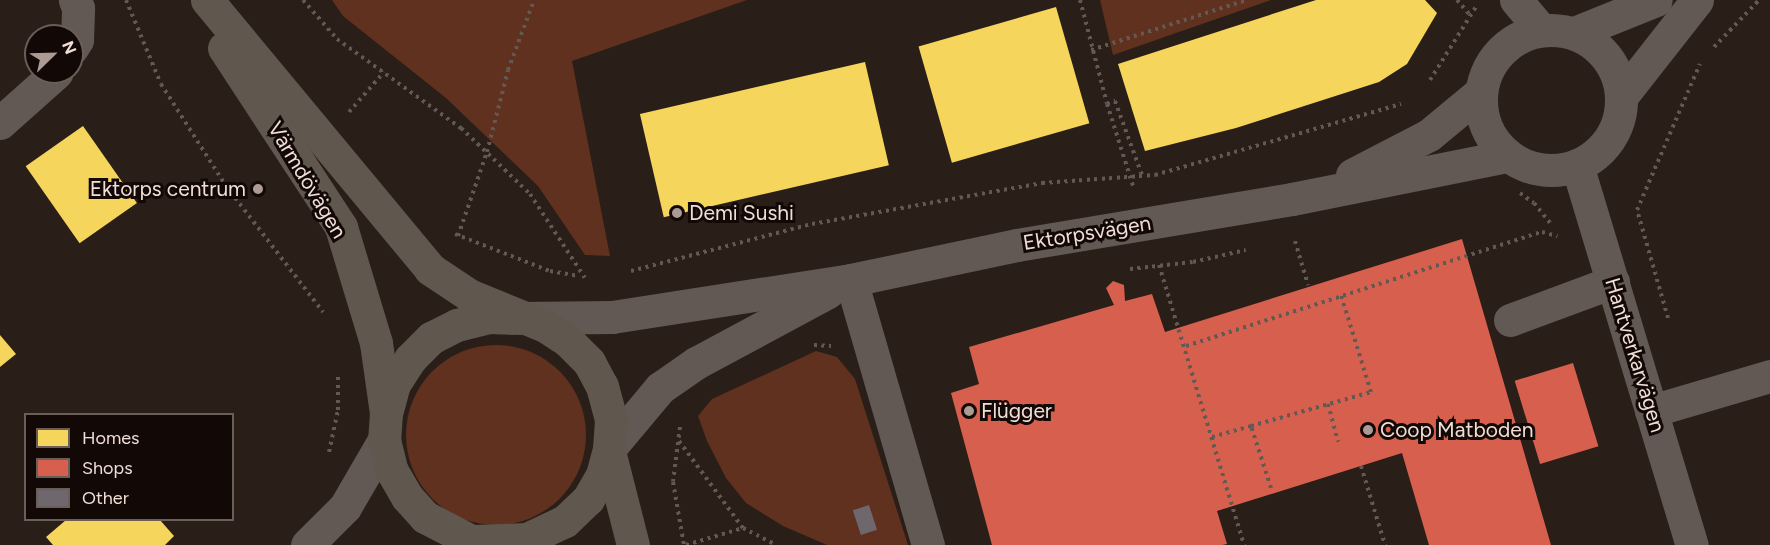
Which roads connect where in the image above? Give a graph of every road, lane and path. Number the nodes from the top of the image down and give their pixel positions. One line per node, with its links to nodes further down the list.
1 (75, 0): 16 (street)
2 (126, 0): 46 (path)
3 (192, 0): 55 (main road, Värmdövägen)
4 (207, 0): 45 (main road, Värmdövägen)
5 (303, 0): 22 (path)
6 (534, 0): 30 (path)
7 (1080, 0): 19 (path)
8 (1247, 0): 19 (path)
9 (1457, 0): 15 (path)
10 (1481, 0): 15 (path)
11 (1516, 0): 17 (street)
12 (1656, 0): 18 (street)
13 (1697, 0): 26 (street)
14 (1759, 0): 20 (path)
15 (1469, 14): 24 (path)
16 (78, 24)
17 (1540, 29): 18 (street); 25 (street)
18 (1574, 33): 26 (street)
19 (1091, 50): 33 (path)
20 (1709, 52)
21 (1702, 60): 48 (path)
22 (384, 72): 28 (path); 30 (path)
23 (44, 84): 29 (street)
24 (1428, 84)
25 (1481, 92): 31 (street); 34 (street, Ektorpsvägen)
26 (1621, 97): 32 (street)
27 (1405, 104): 33 (path)
28 (345, 117)
29 (0, 123)
30 (487, 152): 36 (path)
31 (1508, 156): 32 (street); 34 (street, Ektorpsvägen)
32 (1577, 165): 42 (street, Hantverkarvägen)
33 (1142, 175): 39 (path)
34 (1324, 190): 41 (street, Ektorpsvägen)
35 (449, 230): 36 (path)
36 (458, 236): 40 (path)
37 (1562, 237): 44 (path)
38 (1295, 241): 43 (path)
39 (621, 274)
40 (593, 276)
41 (851, 280): 45 (street, Ektorpsvägen); 61 (street, Ektorpsvägen); 70 (street)
42 (1613, 282): 47 (street); 54 (street, Hantverkarvägen)
43 (1308, 285)
44 (1341, 295): 50 (path); 53 (path)
45 (518, 318): 55 (main road, Värmdövägen); 61 (main road, Värmdövägen)
46 (329, 320)
47 (1510, 320)
48 (1669, 322)
49 (1180, 327): 50 (path)
50 (1186, 346): 57 (path)
51 (337, 369): 58 (path)
52 (1770, 376): 54 (street)
53 (1328, 404): 56 (path); 60 (path)
54 (1651, 411): 73 (street, Hantverkarvägen)
55 (385, 426): 65 (main road, Värmdövägen); 66 (street)
56 (1251, 426): 57 (path); 63 (path)
57 (1212, 437): 71 (path)
58 (333, 439)
59 (679, 441): 64 (path)
60 (1338, 442)
61 (609, 449): 65 (main road, Värmdövägen); 67 (main road, Värmdövägen)
62 (1361, 466): 72 (path)
63 (1271, 489)
64 (743, 528): 68 (path); 69 (path)
65 (465, 544)
66 (307, 545)
67 (633, 545)
68 (686, 545)
69 (776, 545)
70 (928, 545)
71 (1244, 545)
72 (1385, 545)
73 (1692, 545)

